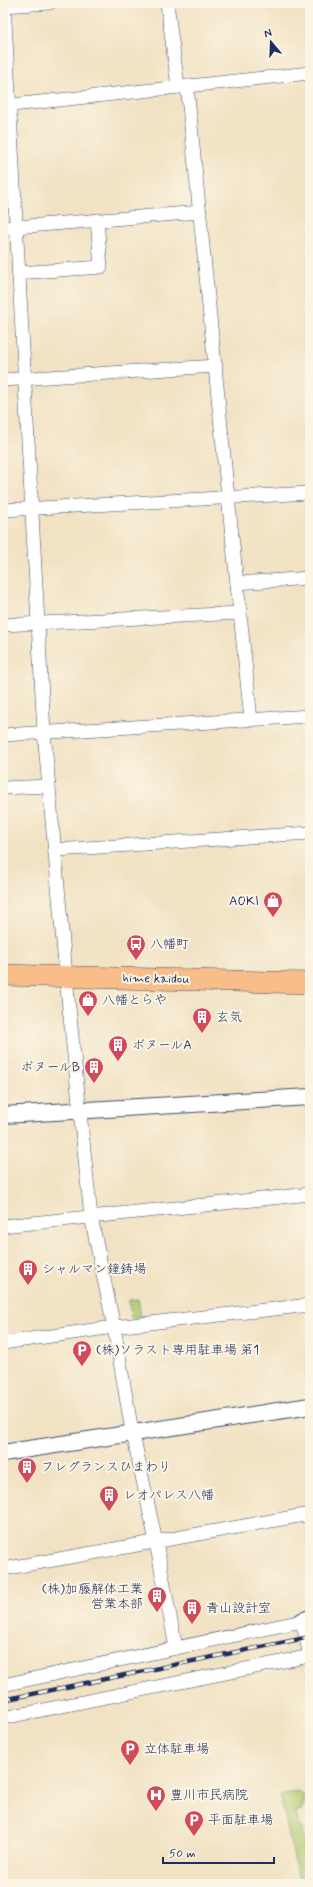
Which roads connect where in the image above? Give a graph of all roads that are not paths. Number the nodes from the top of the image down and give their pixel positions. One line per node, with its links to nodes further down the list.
1 (50, 3): 3 (street)
2 (167, 3): 5 (street)
3 (3, 5): 6 (street)
4 (310, 73): 5 (street)
5 (183, 87): 6 (street); 7 (street)
6 (6, 105): 9 (street)
7 (200, 212): 8 (street); 11 (street)
8 (97, 220): 9 (street); 10 (street)
9 (9, 227): 10 (street)
10 (18, 273): 12 (street)
11 (216, 366): 12 (street); 15 (street)
12 (26, 379): 13 (street); 16 (street)
13 (3, 380)
14 (310, 493): 15 (street)
15 (228, 497): 16 (street); 19 (street)
16 (31, 508): 17 (street); 21 (street)
17 (3, 510)
18 (310, 578): 19 (street)
19 (237, 583): 20 (street)
20 (240, 613): 21 (street); 24 (street)
21 (38, 623): 22 (street); 25 (street)
22 (3, 625)
23 (310, 716): 24 (street)
24 (252, 720): 25 (street)
25 (44, 732): 26 (street); 27 (street)
26 (3, 735)
27 (49, 786): 28 (street); 30 (street)
28 (3, 788)
29 (310, 833): 30 (street)
30 (56, 850): 32 (street)
31 (3, 975): 32 (main road, hime kaidou)
32 (66, 977): 33 (main road, hime kaidou); 35 (street)
33 (310, 983)
34 (310, 1097): 35 (street)
35 (80, 1110): 36 (street); 38 (street)
36 (3, 1115)
37 (310, 1194): 38 (street)
38 (91, 1217): 39 (street); 41 (street)
39 (3, 1226)
40 (310, 1305): 41 (street)
41 (114, 1328): 42 (street); 44 (street)
42 (3, 1343)
43 (310, 1406): 44 (street)
44 (133, 1434): 45 (street); 47 (street)
45 (3, 1453)
46 (310, 1514): 47 (street)
47 (156, 1542): 48 (street); 50 (street)
48 (3, 1568)
49 (306, 1620): 50 (street); 51 (street)
50 (176, 1648): 52 (street)
51 (310, 1656): 53 (street)
52 (3, 1685)
53 (3, 1718)

